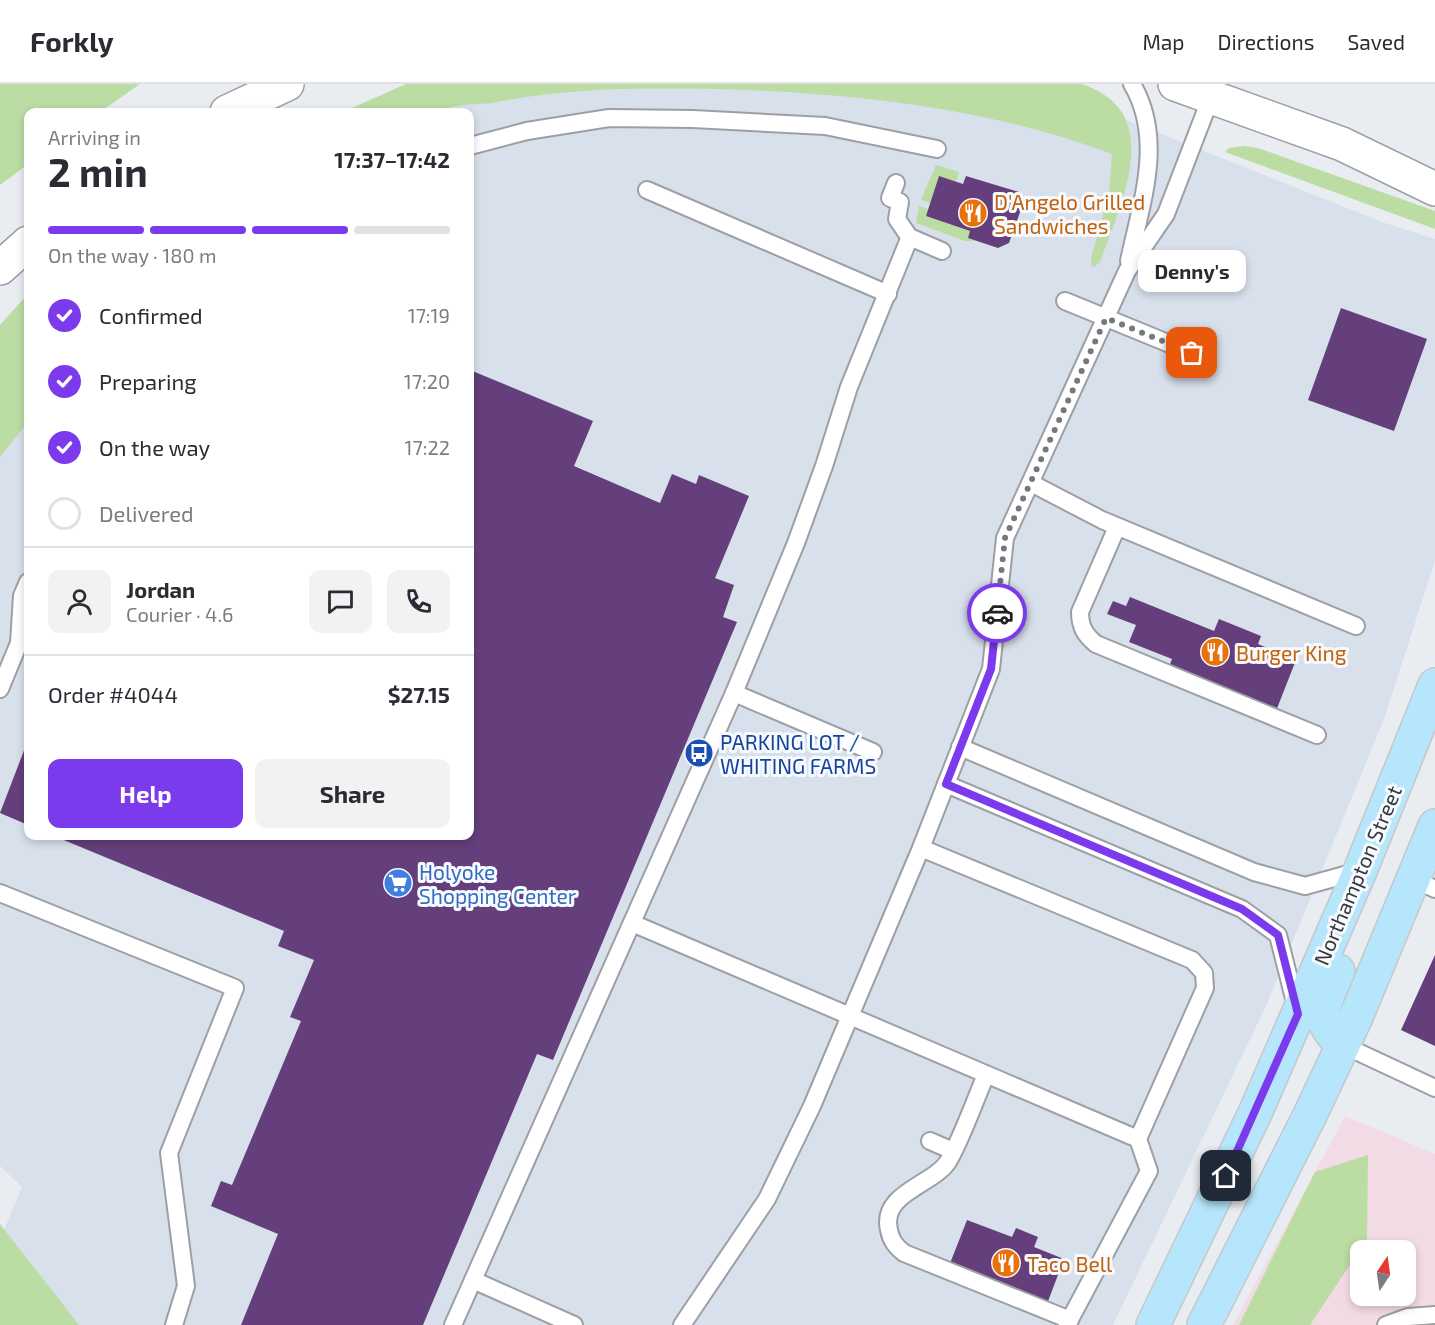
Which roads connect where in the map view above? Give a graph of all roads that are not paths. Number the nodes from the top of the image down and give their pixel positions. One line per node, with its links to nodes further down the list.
1 (287, 84): 5 (main road)
2 (1132, 84): 17 (lane)
3 (1175, 84): 4 (main road)
4 (1211, 97): 6 (main road); 17 (lane)
5 (236, 108)
6 (1342, 144): 9 (main road); 11 (main road)
7 (474, 145): 8 (lane)
8 (938, 149)
9 (1435, 165)
10 (896, 183): 13 (lane)
11 (1435, 189)
12 (647, 190): 18 (lane)
13 (910, 238): 15 (lane); 18 (lane)
14 (24, 247): 16 (main road)
15 (942, 251)
16 (0, 268)
17 (1127, 271): 20 (lane)
18 (888, 294): 28 (lane)
19 (1065, 301): 20 (lane)
20 (1106, 318): 21 (lane); 22 (lane)
21 (1192, 353)
22 (1031, 483): 23 (lane); 31 (lane)
23 (1117, 527): 25 (lane); 29 (lane)
24 (24, 591): 27 (lane)
25 (1356, 626)
26 (1435, 685): 36 (main road, Northampton Street)
27 (0, 689)
28 (734, 693): 32 (lane); 39 (lane)
29 (1317, 735)
30 (1435, 740): 42 (main road)
31 (960, 747): 33 (lane); 36 (lane)
32 (873, 752)
33 (946, 784): 35 (lane); 40 (lane)
34 (1435, 826): 37 (main road)
35 (921, 848): 41 (lane); 45 (lane)
36 (1360, 870): 40 (main road, Northampton Street)
37 (1424, 884): 42 (main road)
38 (0, 893): 51 (lane)
39 (632, 923): 41 (lane); 48 (lane)
40 (1298, 1014): 55 (main road, Northampton Street)
41 (849, 1016): 43 (lane); 54 (lane)
42 (1343, 1045): 44 (lane); 56 (main road)
43 (986, 1075): 45 (lane); 47 (lane)
44 (1435, 1088)
45 (1138, 1139): 50 (lane)
46 (930, 1141): 47 (lane)
47 (953, 1151): 50 (lane)
48 (473, 1280): 52 (lane); 53 (lane)
49 (1435, 1315): 57 (lane)
50 (1068, 1323)
51 (174, 1325)
52 (453, 1325)
53 (574, 1325)
54 (682, 1325)
55 (1153, 1325)
56 (1204, 1325)
57 (1386, 1325)

